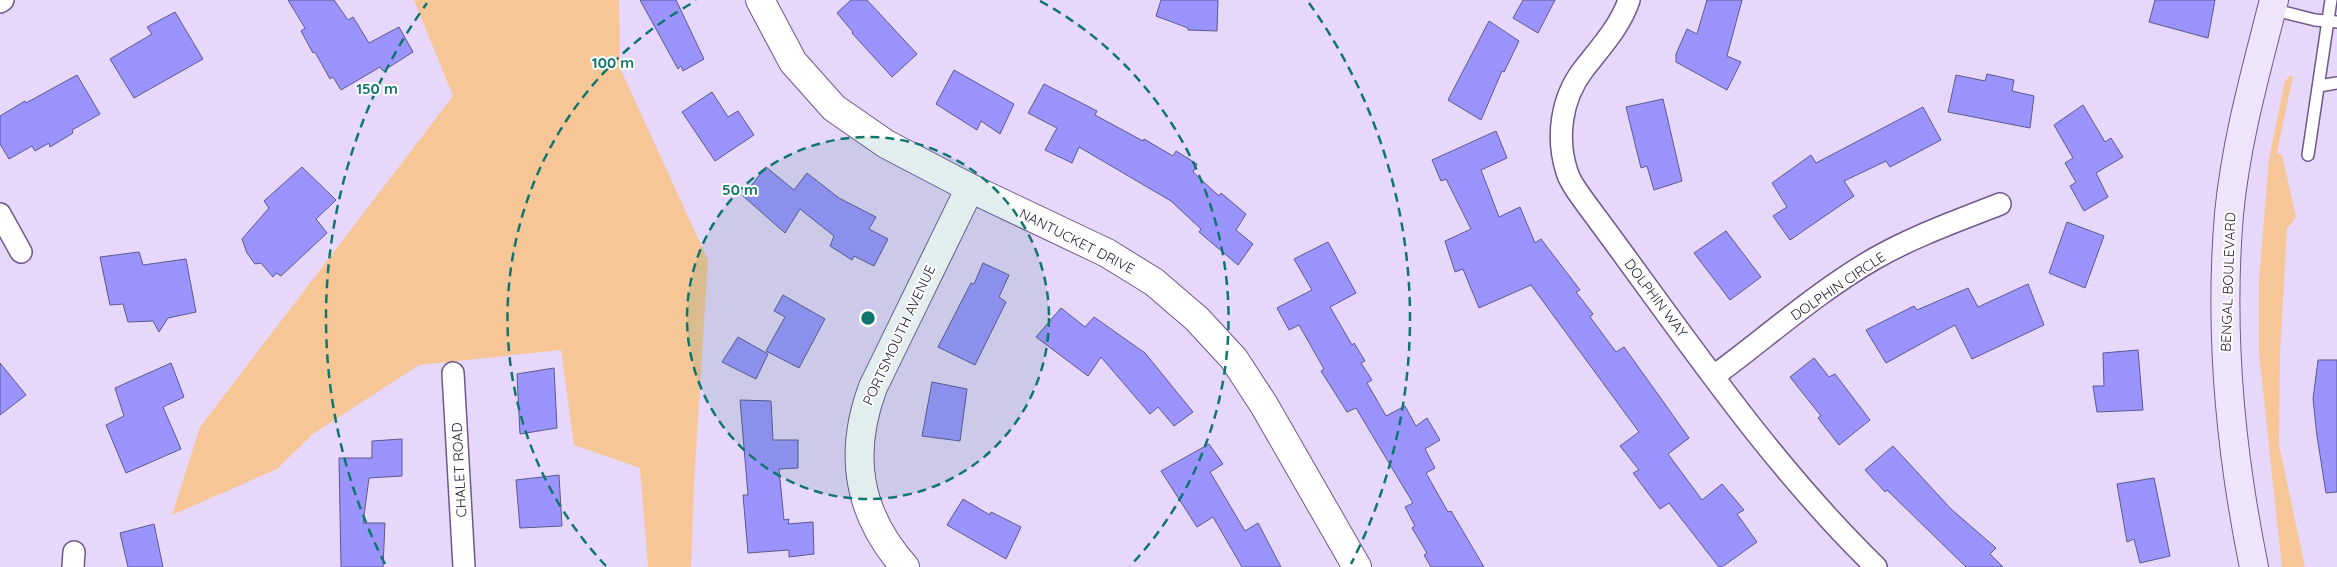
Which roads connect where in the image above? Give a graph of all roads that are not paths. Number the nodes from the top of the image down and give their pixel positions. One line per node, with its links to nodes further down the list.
1 (3, 0): 5 (street)
2 (760, 0): 11 (street, NANTUCKET DRIVE)
3 (1629, 0): 16 (street, DOLPHIN WAY)
4 (2331, 0): 7 (lane)
5 (0, 2)
6 (2272, 4): 7 (lane); 21 (main road, BENGAL BOULEVARD)
7 (2333, 22): 9 (lane)
8 (2337, 83): 9 (lane)
9 (2319, 86): 10 (lane)
10 (2308, 155)
11 (970, 188): 18 (street, PORTSMOUTH AVENUE); 19 (street, NANTUCKET DRIVE)
12 (2000, 204): 16 (street, DOLPHIN CIRCLE)
13 (0, 214): 14 (street)
14 (21, 252)
15 (453, 373): 17 (street, CHALET ROAD)
16 (1714, 376): 20 (street, DOLPHIN WAY)
17 (464, 567)
18 (905, 567)
19 (1357, 567)
20 (1876, 567)
21 (2254, 567)

